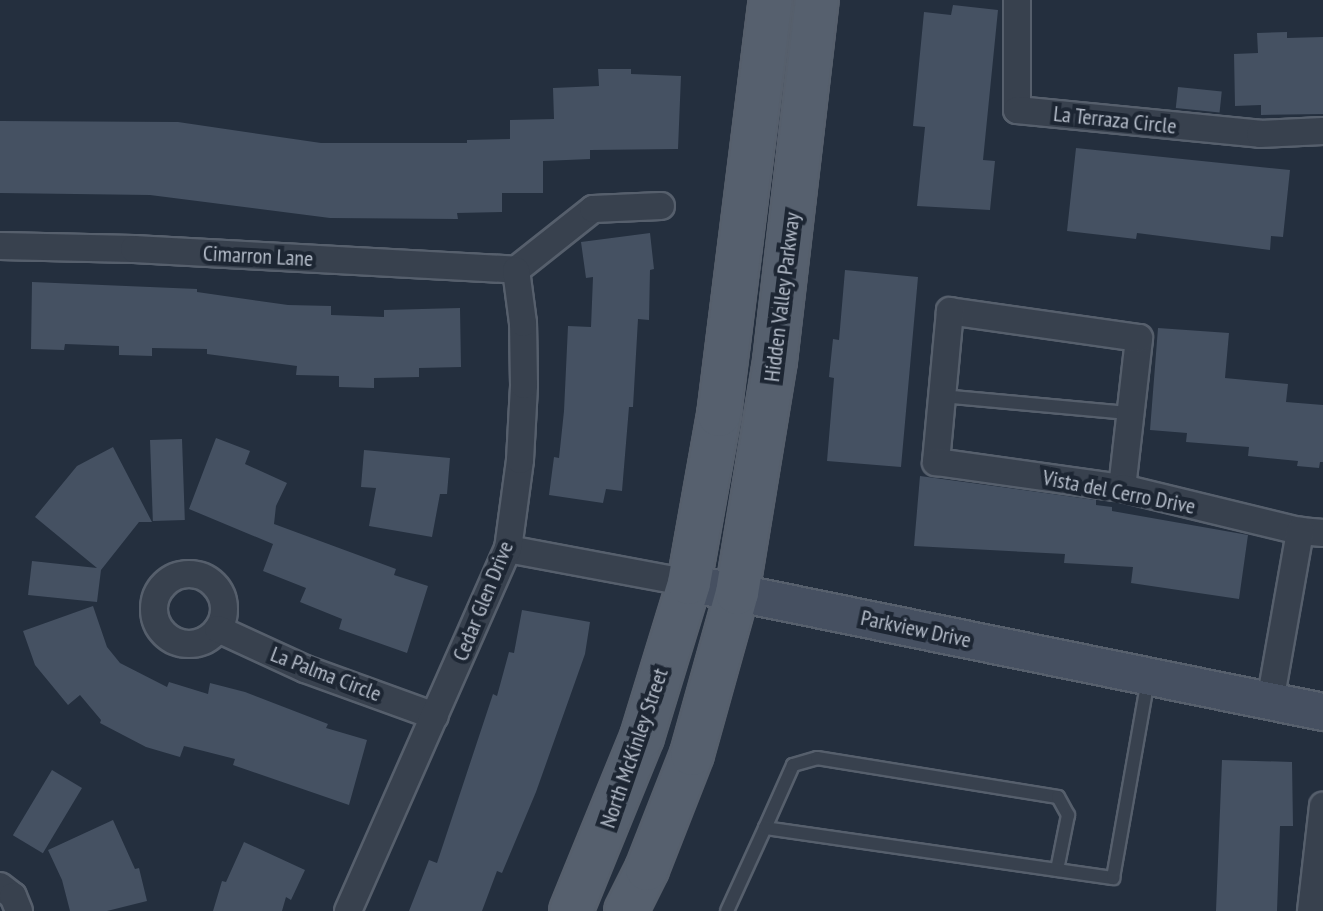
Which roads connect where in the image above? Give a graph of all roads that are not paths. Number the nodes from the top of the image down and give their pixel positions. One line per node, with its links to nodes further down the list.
1 (817, 0): 14 (main road, Hidden Valley Parkway)
2 (1017, 0): 4 (street, La Terraza Circle)
3 (773, 4): 13 (main road)
4 (1323, 131)
5 (661, 206): 7 (street)
6 (0, 246): 7 (street, Cimarron Lane)
7 (516, 270): 12 (street, Cedar Glen Drive)
8 (942, 396): 9 (lane); 9 (street); 10 (street, Vista del Cerro Drive)
9 (1130, 413): 10 (street)
10 (1122, 488): 11 (street, Vista del Cerro Drive)
11 (1312, 532): 17 (street, Vista del Cerro Drive)
12 (508, 549): 13 (street, Parkview Drive); 19 (street, Cedar Glen Drive)
13 (689, 583): 14 (street, Parkview Drive); 27 (main road, North McKinley Street)
14 (737, 593): 16 (street, Parkview Drive); 28 (main road)
15 (218, 629): 19 (street, La Palma Circle)
16 (1149, 677): 17 (street, Parkview Drive); 22 (lane)
17 (1270, 702): 18 (street, Parkview Drive)
18 (1323, 712)
19 (435, 716): 26 (street, Cedar Glen Drive)
20 (1323, 806): 23 (street)
21 (765, 828): 22 (lane); 22 (lane); 29 (lane)
22 (1057, 870)
23 (1318, 881): 30 (street)
24 (0, 886): 25 (street)
25 (19, 911)
26 (348, 911)
27 (571, 911)
28 (626, 911)
29 (727, 911)
30 (1311, 911)

